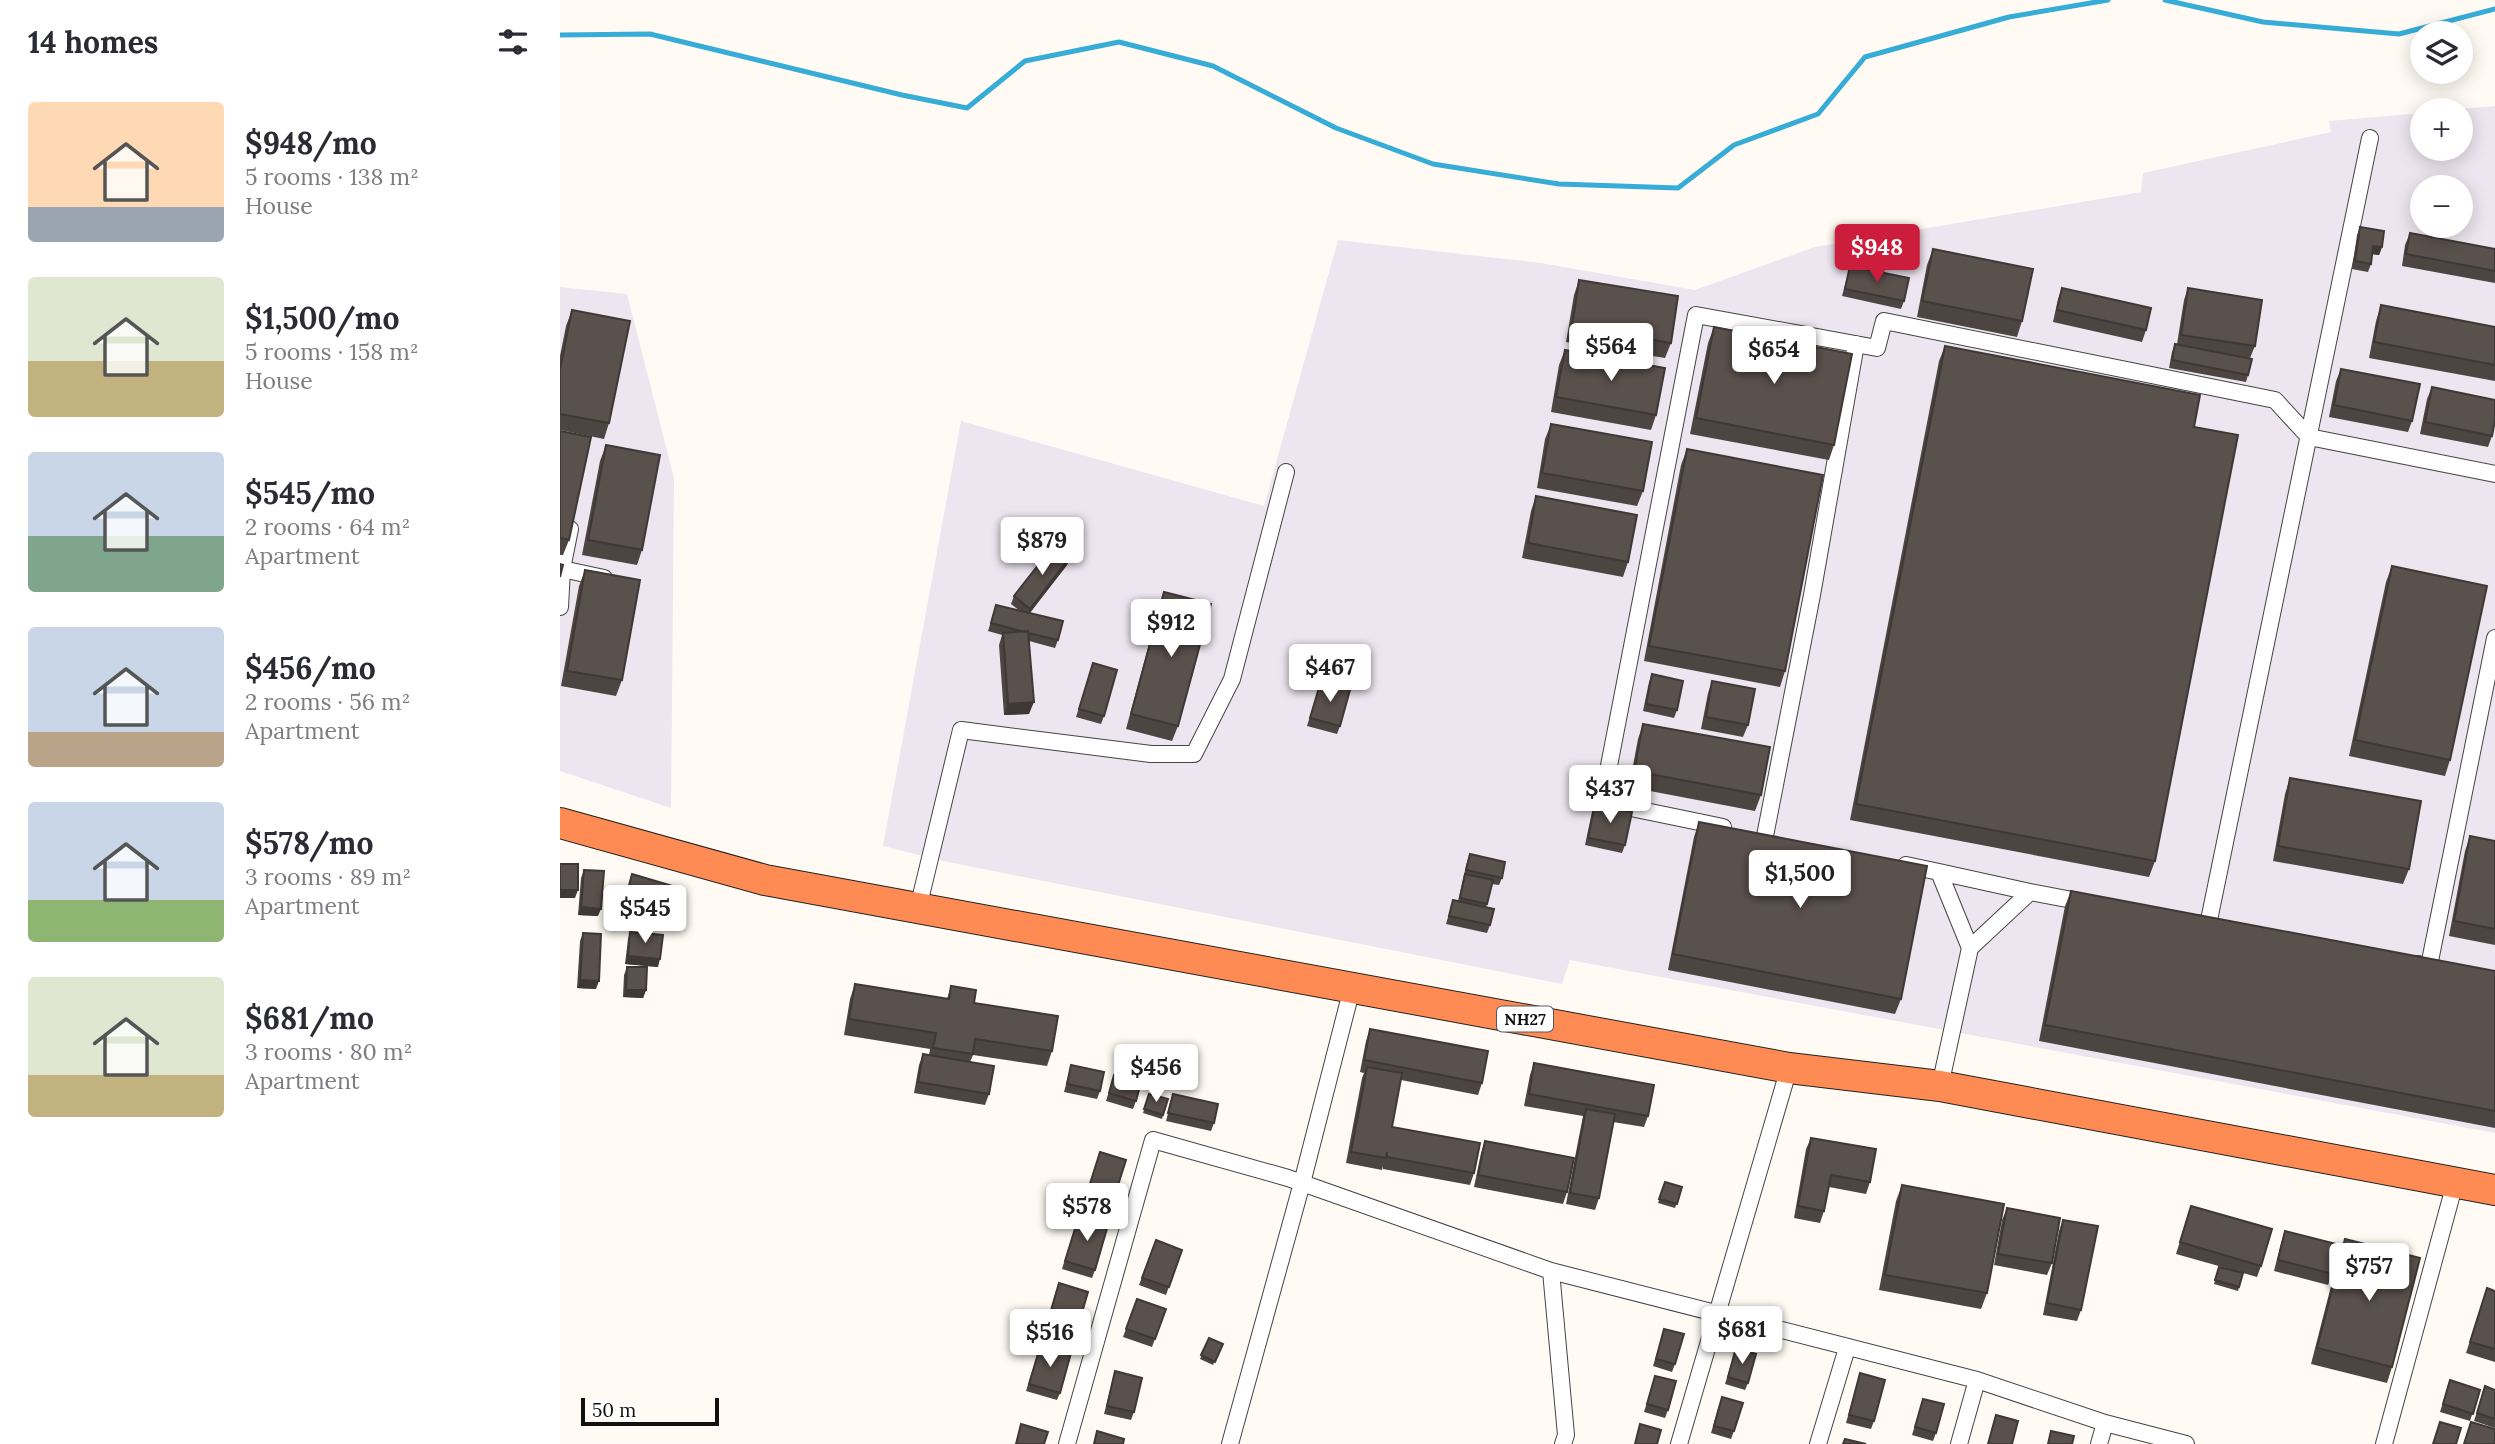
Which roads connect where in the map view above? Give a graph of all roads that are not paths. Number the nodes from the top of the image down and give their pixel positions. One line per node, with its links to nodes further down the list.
1 (2370, 138): 3 (street)
2 (1856, 344): 2 (street); 3 (street)
3 (2309, 437): 5 (street); 17 (street)
4 (1286, 472): 16 (street)
5 (2495, 474)
6 (572, 519): 7 (street)
7 (561, 569): 8 (street); 9 (street)
8 (623, 582)
9 (560, 607)
10 (2495, 638): 19 (street)
11 (560, 823): 16 (highway, NH27)
12 (1885, 861): 13 (street)
13 (1939, 872): 14 (street); 18 (street)
14 (2030, 892): 15 (street); 18 (street)
15 (2099, 905)
16 (918, 908): 20 (highway, NH27)
17 (2180, 920)
18 (1970, 948): 22 (street)
19 (2403, 961)
20 (1352, 988): 21 (highway, NH27); 23 (street)
21 (1789, 1068): 22 (highway, NH27); 27 (street)
22 (1940, 1086): 24 (highway, NH27)
23 (1302, 1183): 26 (street); 31 (street); 32 (street)
24 (2455, 1183): 25 (highway, NH27); 39 (street)
25 (2495, 1190)
26 (1551, 1271): 27 (street); 33 (street)
27 (1718, 1312): 28 (street); 34 (street)
28 (1847, 1348): 29 (street); 35 (street)
29 (1977, 1380): 30 (street); 36 (street)
30 (2105, 1423): 37 (street); 38 (street)
31 (1067, 1444)
32 (1230, 1444)
33 (1563, 1444)
34 (1679, 1444)
35 (1818, 1444)
36 (1959, 1444)
37 (2099, 1444)
38 (2186, 1444)
39 (2384, 1444)

